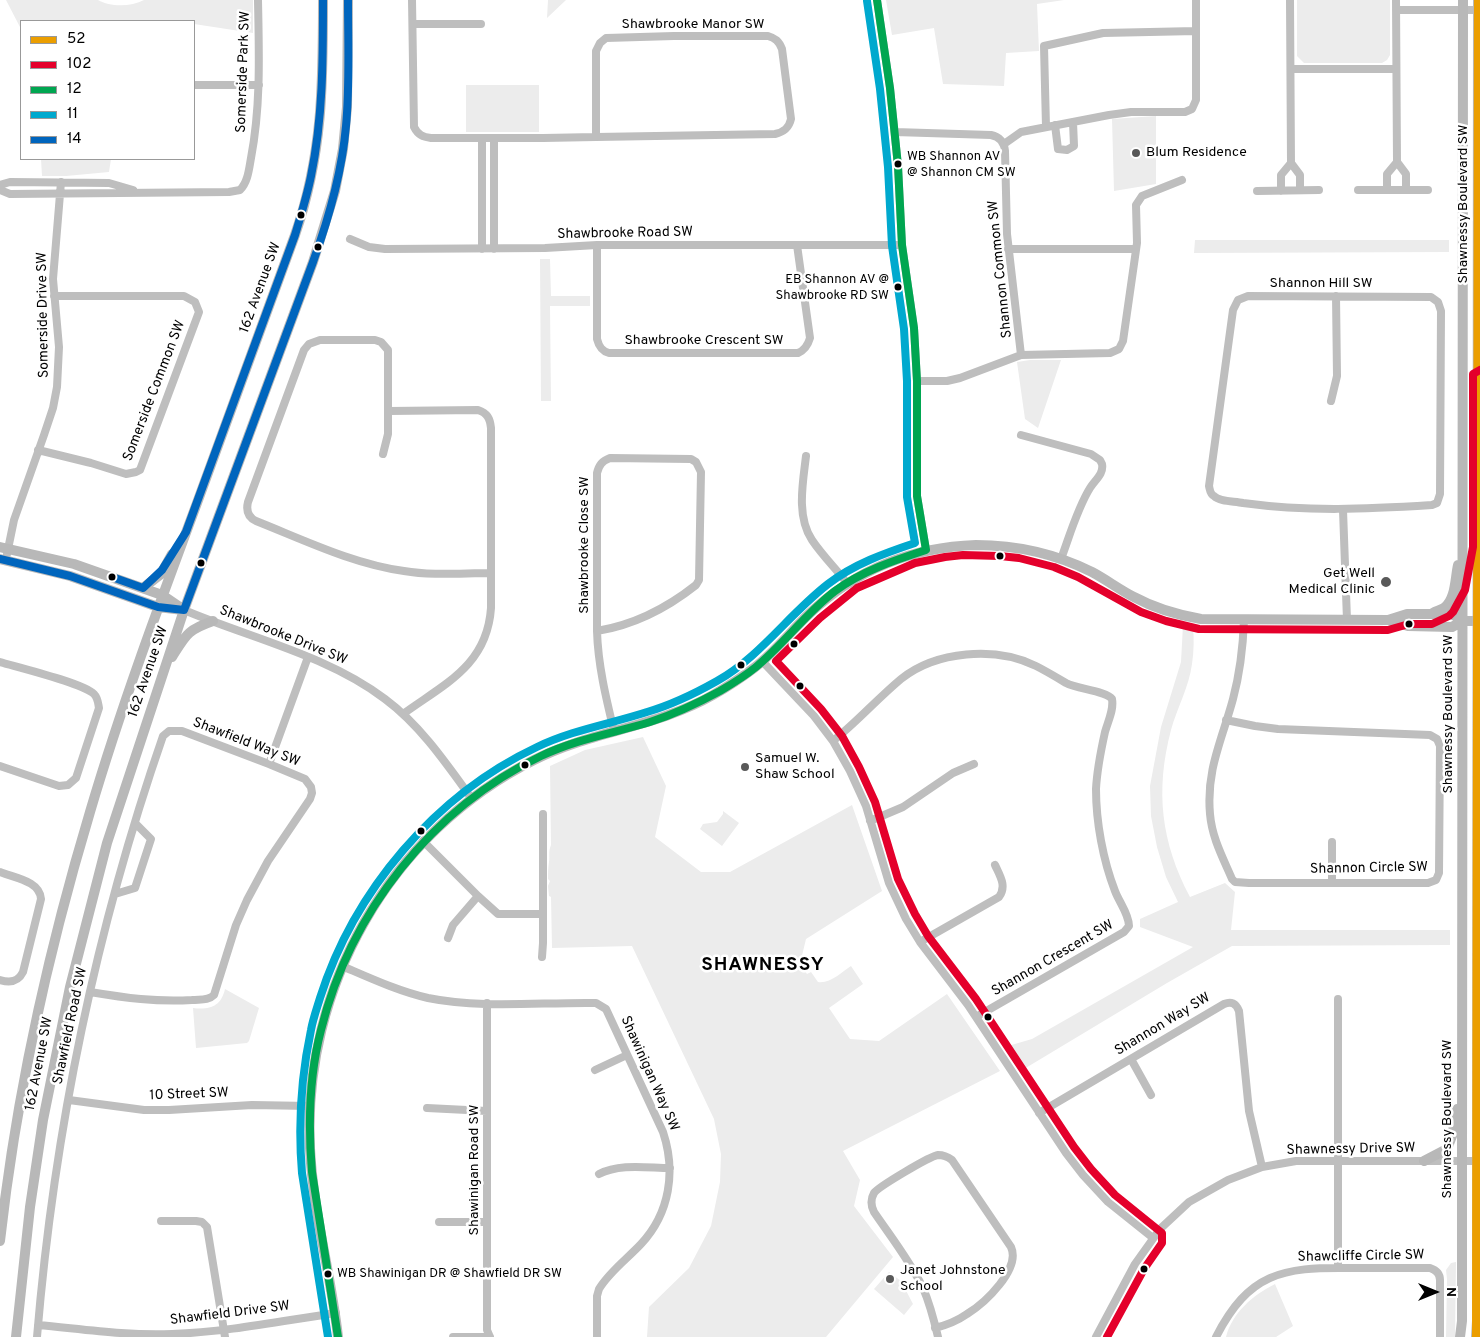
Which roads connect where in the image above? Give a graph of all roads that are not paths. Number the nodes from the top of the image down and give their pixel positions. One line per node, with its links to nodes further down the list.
1 (258, 0): 20 (street, Somerside Park SW)
2 (323, 0): 69 (main road, 162 Avenue SW)
3 (348, 0): 80 (main road, 162 Avenue SW)
4 (412, 0): 12 (street)
5 (877, 0): 24 (street)
6 (1196, 0): 14 (street)
7 (1290, 0): 16 (street)
8 (1396, 0): 11 (street)
9 (1463, 5): 10 (street); 11 (street); 57 (main road, Shawnessy Boulevard SW)
10 (1479, 7): 18 (main road, Shawnessy Boulevard SW)
11 (1396, 10): 17 (street)
12 (412, 24): 13 (street); 26 (street, Shawbrooke Manor SW)
13 (481, 24)
14 (1196, 31): 21 (street); 23 (street)
15 (1480, 68): 18 (main road)
16 (1291, 69): 17 (street); 29 (street)
17 (1396, 69): 30 (street)
18 (1478, 82): 56 (main road, Shawnessy Boulevard SW)
19 (195, 85): 20 (street)
20 (259, 85): 43 (street, Somerside Park SW)
21 (1073, 122): 22 (street); 22 (street)
22 (1055, 125): 23 (street)
23 (1046, 127): 28 (street)
24 (895, 132): 28 (street); 48 (street)
25 (596, 136): 25 (street, Shawbrooke Manor SW); 27 (street, Shawbrooke Manor SW)
26 (482, 138): 27 (street, Shawbrooke Manor SW); 49 (street)
27 (494, 138): 50 (street)
28 (1004, 144): 51 (street, Shannon Common SW)
29 (1291, 162): 35 (street); 36 (street)
30 (1396, 162): 39 (street); 40 (street)
31 (1182, 180): 52 (street)
32 (61, 182): 33 (street, Somerside Park SW); 43 (street, Somerside Park SW); 44 (street, Somerside Drive SW)
33 (0, 185)
34 (0, 190): 44 (street, Somerside Park SW)
35 (1281, 190): 36 (street); 42 (street)
36 (1300, 190): 37 (street)
37 (1319, 190)
38 (1358, 190): 39 (street)
39 (1387, 190): 40 (street)
40 (1406, 190): 41 (street)
41 (1428, 190)
42 (1257, 191)
43 (137, 192): 44 (street, Somerside Park SW)
44 (60, 194): 53 (street, Somerside Drive SW)
45 (350, 239): 49 (street, Shawbrooke Road SW)
46 (597, 245): 47 (street, Shawbrooke Road SW); 47 (street, Shawbrooke Crescent SW); 50 (street, Shawbrooke Road SW)
47 (797, 245): 48 (street, Shawbrooke Road SW)
48 (902, 245): 59 (street)
49 (482, 249): 50 (street, Shawbrooke Road SW)
50 (494, 249)
51 (1008, 249): 52 (street); 55 (street, Shannon Common SW)
52 (1136, 249): 55 (street)
53 (54, 296): 64 (street, Somerside Drive SW); 64 (street, Somerside Common SW)
54 (1336, 296): 60 (street); 68 (street, Shannon Hill SW); 68 (street, Shannon Hill SW)
55 (1022, 355): 59 (street)
56 (1479, 359): 57 (street); 58 (main road, Shawnessy Boulevard SW)
57 (1463, 368): 58 (street); 71 (main road, Shawnessy Boulevard SW)
58 (1479, 371): 65 (main road, Shawnessy Boulevard SW)
59 (917, 381): 72 (street)
60 (1331, 401)
61 (389, 411): 66 (street); 75 (street); 75 (street)
62 (1021, 435): 73 (street)
63 (1480, 436): 65 (main road)
64 (38, 450): 70 (street, Somerside Drive SW)
65 (1478, 451): 86 (main road, Shawnessy Boulevard SW)
66 (383, 454)
67 (806, 456): 76 (street)
68 (1343, 510): 83 (street)
69 (186, 532): 77 (main road); 78 (main road, 162 Avenue SW)
70 (4, 547): 74 (street, Somerside Drive SW); 77 (main road)
71 (1463, 548): 81 (main road); 85 (main road, Shawnessy Boulevard SW)
72 (926, 550): 73 (main road); 76 (main road)
73 (1061, 559): 82 (main road)
74 (3, 560): 79 (main road)
75 (491, 573): 93 (street)
76 (847, 583): 90 (main road)
77 (143, 588): 78 (main road)
78 (162, 595): 79 (main road, 162 Avenue SW); 80 (main road)
79 (158, 607): 80 (main road); 143 (main road, 162 Avenue SW)
80 (184, 610): 87 (street, Shawbrooke Drive SW); 92 (main road, 162 Avenue SW)
81 (1430, 614): 84 (main road); 85 (main road)
82 (1244, 620): 83 (main road); 94 (street, Shannon Circle SW)
83 (1347, 620): 84 (main road)
84 (1388, 620): 85 (main road)
85 (1463, 621): 86 (main road); 124 (main road, Shawnessy Boulevard SW)
86 (1478, 621): 135 (main road, Shawnessy Boulevard SW)
87 (214, 622): 89 (street, Shawbrooke Drive SW); 92 (main road)
88 (596, 631): 88 (street, Shawbrooke Close SW); 96 (street, Shawbrooke Close SW)
89 (308, 657): 93 (street, Shawbrooke Drive SW); 98 (street)
90 (762, 660): 96 (main road); 97 (street)
91 (0, 662): 100 (street)
92 (162, 673): 149 (main road, 162 Avenue SW)
93 (403, 714): 101 (street, Shawbrooke Drive SW)
94 (1226, 720): 109 (street, Shannon Circle SW); 109 (street, Shannon Circle SW)
95 (169, 731): 98 (street, Shawfield Way SW); 104 (street, Shawfield Road SW)
96 (614, 731): 101 (main road)
97 (833, 742): 103 (street); 121 (street, Shannon Crescent SW)
98 (269, 764): 118 (street, Shawfield Way SW)
99 (974, 764): 103 (street)
100 (0, 766)
101 (472, 798): 105 (main road)
102 (543, 814): 112 (street)
103 (870, 821): 114 (street)
104 (135, 823): 110 (street, Shawfield Road SW); 110 (street)
105 (423, 841): 111 (street); 116 (main road)
106 (1332, 842): 109 (street)
107 (995, 865): 114 (street)
108 (0, 872): 117 (street)
109 (1332, 882)
110 (115, 894): 118 (street, Shawfield Road SW)
111 (478, 896): 112 (street); 113 (street)
112 (543, 914): 115 (street)
113 (448, 938)
114 (920, 942): 121 (street)
115 (542, 958)
116 (342, 966): 120 (street, Shawinigan Way SW); 128 (main road)
117 (0, 980)
118 (90, 992): 127 (street, Shawfield Road SW)
119 (1338, 999): 132 (street)
120 (488, 1003): 122 (street, Shawinigan Way SW); 130 (street, Shawinigan Road SW)
121 (976, 1017): 131 (street)
122 (627, 1055): 125 (street); 137 (street, Shawinigan Way SW)
123 (1131, 1060): 126 (street); 131 (street, Shannon Way SW); 136 (street, Shannon Way SW)
124 (1462, 1069): 133 (main road); 134 (main road, Shawnessy Boulevard SW)
125 (595, 1070)
126 (1151, 1095)
127 (69, 1100): 128 (street, 10 Street SW); 146 (street, Shawfield Road SW)
128 (310, 1106): 145 (main road)
129 (427, 1108): 130 (street)
130 (487, 1111): 141 (street, Shawinigan Road SW)
131 (1039, 1113): 142 (street)
132 (1338, 1161): 133 (street, Shawnessy Drive SW); 136 (street, Shawnessy Drive SW); 144 (street)
133 (1424, 1161): 134 (street, Shawnessy Drive SW)
134 (1462, 1161): 135 (street, Shawnessy Drive SW); 159 (main road, Shawnessy Boulevard SW)
135 (1477, 1161): 160 (main road, Shawnessy Boulevard SW)
136 (1262, 1167): 142 (street, Shawnessy Drive SW)
137 (670, 1168): 138 (street); 154 (street, Shawinigan Way SW)
138 (599, 1174)
139 (161, 1221): 148 (street)
140 (440, 1222): 141 (street)
141 (487, 1222): 153 (street, Shawinigan Road SW)
142 (1153, 1238): 156 (street, Shawnessy Drive SW)
143 (0, 1241)
144 (1338, 1268): 157 (street, Shawcliffe Circle SW); 158 (street, Shawcliffe Circle SW)
145 (336, 1313): 148 (street, Shawfield Drive SW); 151 (main road)
146 (38, 1325): 148 (street, Shawfield Drive SW); 150 (street, Shawfield Road SW)
147 (936, 1328): 147 (street); 155 (street)
148 (225, 1333)
149 (16, 1337)
150 (37, 1337)
151 (338, 1337)
152 (453, 1337): 153 (street)
153 (490, 1337)
154 (597, 1337)
155 (938, 1337)
156 (1096, 1337)
157 (1216, 1337)
158 (1440, 1337)
159 (1460, 1337)
160 (1476, 1337)

